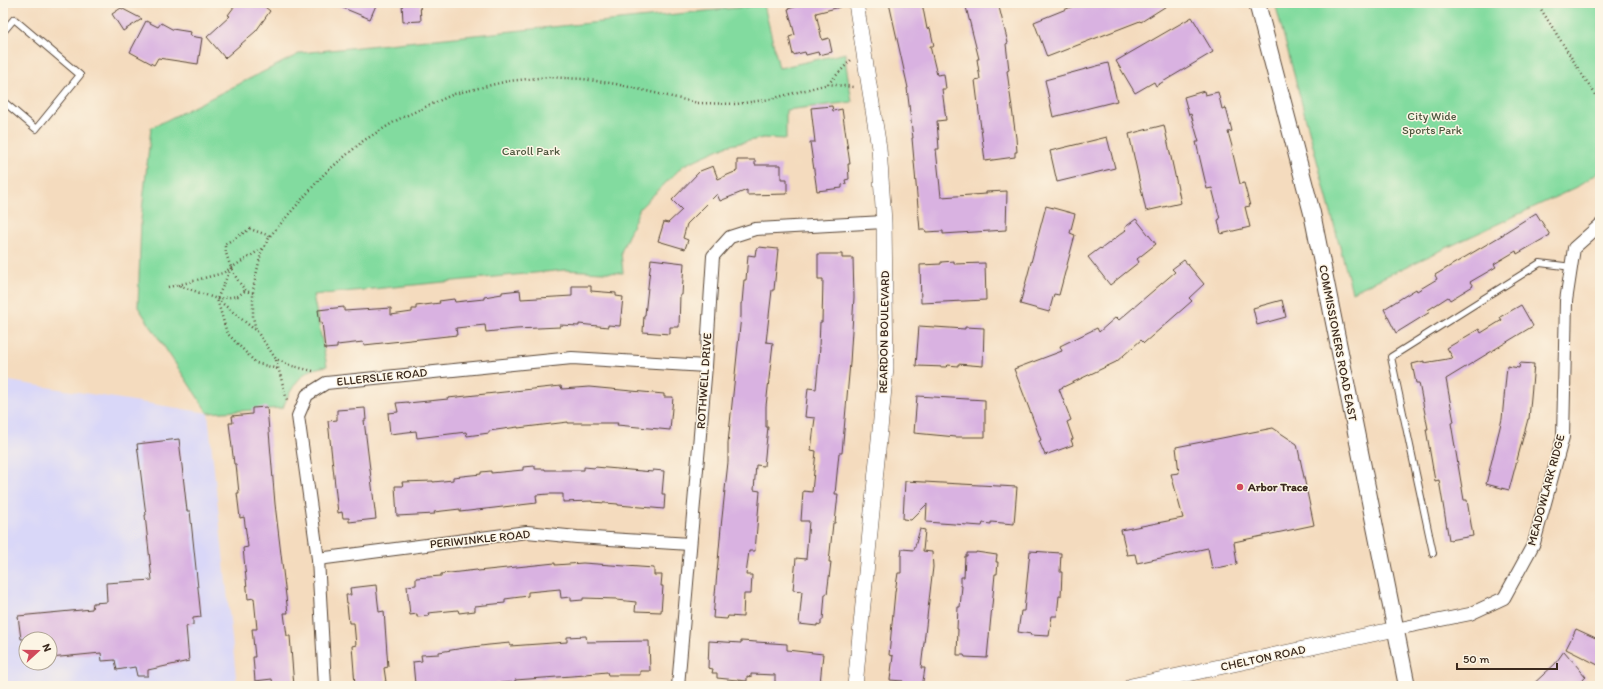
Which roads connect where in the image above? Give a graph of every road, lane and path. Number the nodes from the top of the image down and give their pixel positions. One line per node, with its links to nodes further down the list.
1 (856, 3): 10 (street, REARDON BOULEVARD)
2 (1257, 3): 30 (main road, COMMISSIONERS ROAD EAST)
3 (1538, 3): 9 (path)
4 (3, 32): 8 (lane)
5 (851, 60): 6 (path)
6 (828, 84): 7 (path); 12 (path)
7 (854, 87)
8 (3, 101)
9 (1600, 101)
10 (884, 222): 23 (street, ROTHWELL DRIVE); 33 (street, REARDON BOULEVARD)
11 (1600, 225): 14 (street, MEADOWLARK RIDGE)
12 (270, 236): 13 (path); 15 (path)
13 (264, 247): 15 (path); 19 (path)
14 (1572, 266): 28 (lane); 30 (street, MEADOWLARK RIDGE)
15 (231, 268): 16 (path); 18 (path); 20 (path)
16 (178, 285): 17 (path); 20 (path)
17 (168, 287)
18 (246, 290): 19 (path); 20 (path)
19 (253, 293): 21 (path)
20 (217, 299): 21 (path); 24 (path)
21 (256, 330): 22 (path)
22 (276, 359): 24 (path); 25 (path)
23 (706, 366): 27 (street, ROTHWELL DRIVE); 29 (street, ELLERSLIE ROAD)
24 (278, 369): 26 (path)
25 (313, 370)
26 (287, 400)
27 (690, 544): 29 (street, PERIWINKLE ROAD); 32 (street, ROTHWELL DRIVE)
28 (1433, 553)
29 (318, 559): 31 (street, ELLERSLIE ROAD)
30 (1396, 629): 34 (street, CHELTON ROAD); 35 (main road, COMMISSIONERS ROAD EAST)
31 (325, 686)
32 (678, 686)
33 (854, 686)
34 (1131, 686)
35 (1407, 686)

